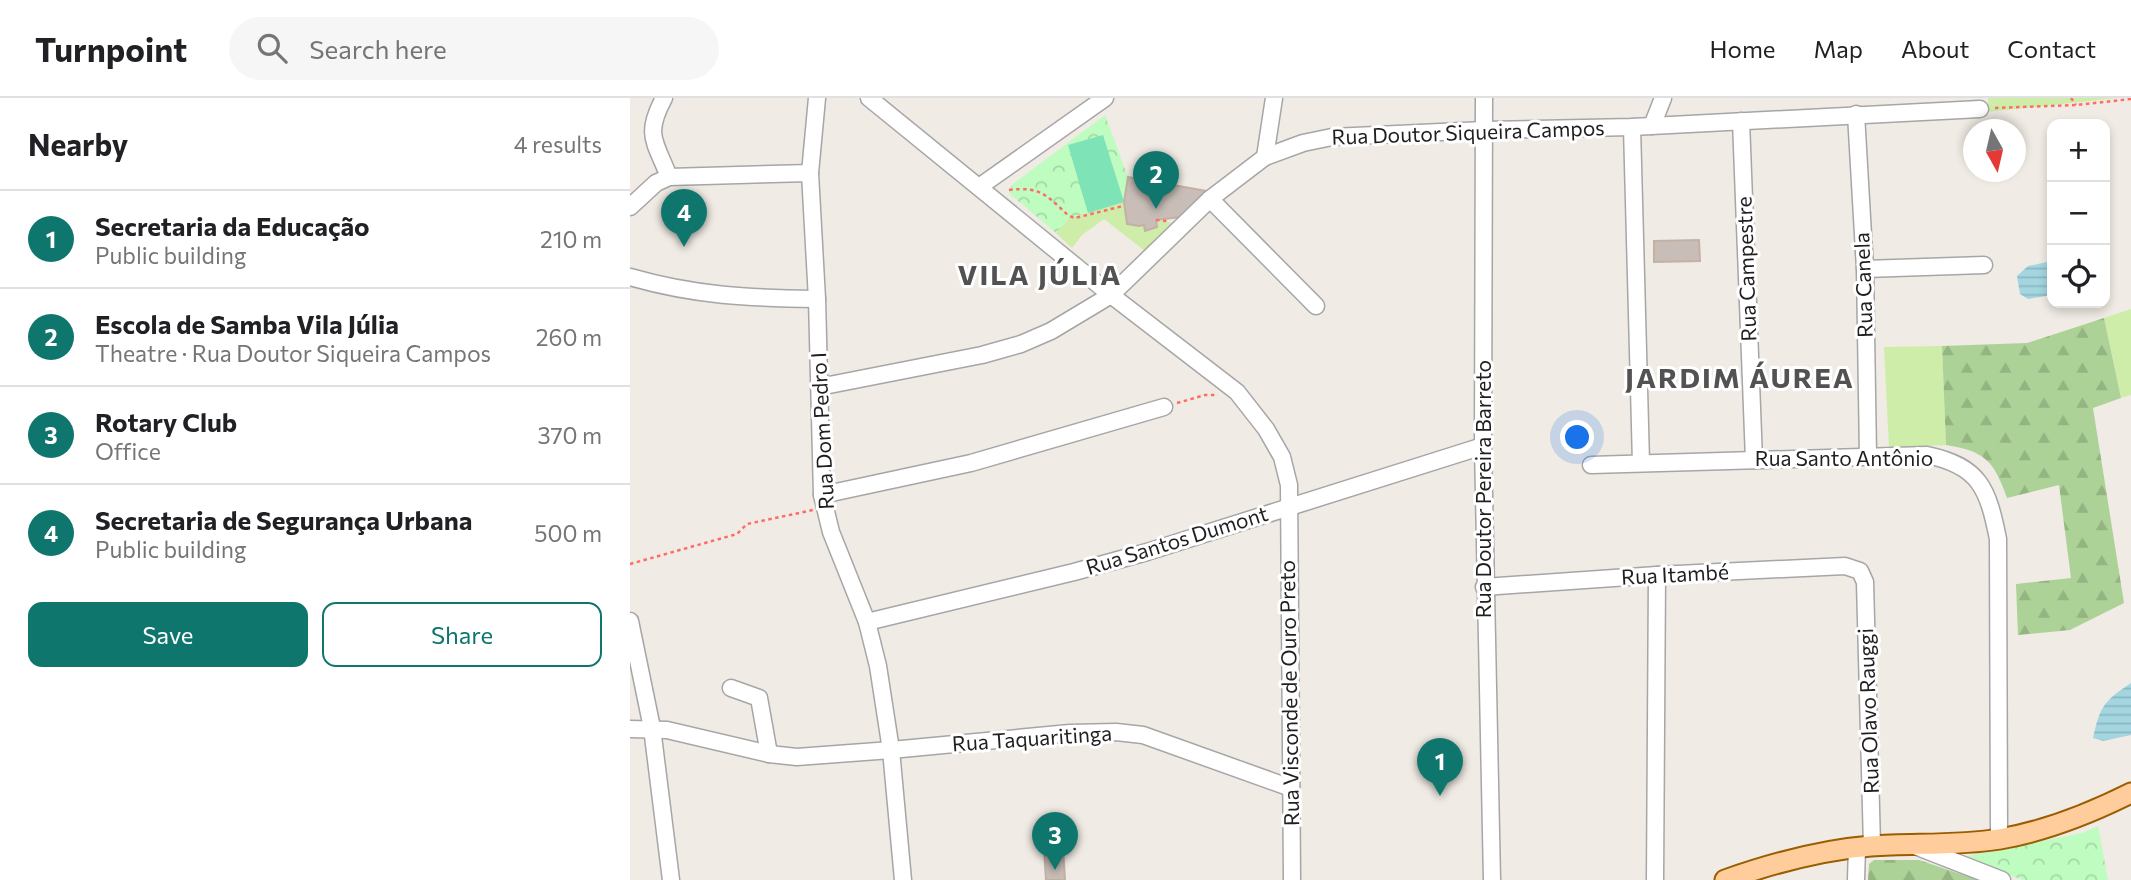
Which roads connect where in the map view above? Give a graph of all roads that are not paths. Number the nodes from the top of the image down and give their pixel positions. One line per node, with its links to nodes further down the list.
1 (664, 98): 16 (street)
2 (817, 98): 15 (street, Rua Dom Pedro I)
3 (869, 98): 17 (street, Rua Visconde de Ouro Preto)
4 (1105, 98): 17 (street)
5 (1275, 98): 14 (street)
6 (1484, 98): 13 (street, Rua Doutor Pereira Barreto)
7 (1663, 98): 11 (street)
8 (1980, 109): 9 (street, Rua Doutor Siqueira Campos)
9 (1856, 114): 10 (street, Rua Doutor Siqueira Campos); 21 (street, Rua Canela)
10 (1741, 121): 11 (street, Rua Doutor Siqueira Campos); 30 (street, Rua Campestre)
11 (1652, 126): 12 (street, Rua Doutor Siqueira Campos)
12 (1632, 127): 13 (street, Rua Doutor Siqueira Campos); 31 (street)
13 (1484, 130): 14 (street, Rua Doutor Siqueira Campos); 28 (street, Rua Doutor Pereira Barreto)
14 (1265, 157): 18 (street, Rua Doutor Siqueira Campos)
15 (810, 173): 16 (street); 24 (street, Rua Dom Pedro I)
16 (669, 177): 19 (street)
17 (979, 187): 23 (street, Rua Visconde de Ouro Preto)
18 (1210, 199): 23 (street, Rua Doutor Siqueira Campos); 25 (street)
19 (630, 207)
20 (1984, 265): 21 (street)
21 (1865, 269): 29 (street, Rua Canela)
22 (630, 277): 24 (street)
23 (1111, 295): 26 (street, Rua Doutor Siqueira Campos); 34 (street, Rua Visconde de Ouro Preto)
24 (817, 299): 26 (street, Rua Dom Pedro I)
25 (1316, 306)
26 (819, 387): 33 (street, Rua Dom Pedro I)
27 (1164, 407): 33 (street)
28 (1483, 446): 34 (street, Rua Santos Dumont); 37 (street, Rua Doutor Pereira Barreto)
29 (1868, 456): 30 (street, Rua Santo Antônio); 47 (street, Rua Santo Antônio)
30 (1754, 460): 31 (street, Rua Santo Antônio)
31 (1641, 463): 32 (street, Rua Santo Antônio)
32 (1591, 465)
33 (823, 501): 39 (street, Rua Dom Pedro I)
34 (1289, 507): 39 (street, Rua Santos Dumont); 45 (street, Rua Visconde de Ouro Preto)
35 (1657, 575): 36 (street, Rua Itambé); 37 (street, Rua Itambé); 54 (street)
36 (1864, 576): 48 (street, Rua Olavo Rauggi)
37 (1484, 587): 53 (street, Rua Doutor Pereira Barreto)
38 (630, 621): 41 (street)
39 (867, 622): 43 (street, Rua Dom Pedro I)
40 (732, 688): 44 (street)
41 (652, 728): 42 (street, Rua Taquaritinga); 44 (street, Rua Taquaritinga); 50 (street)
42 (630, 729)
43 (891, 750): 44 (street, Rua Taquaritinga); 45 (street, Rua Taquaritinga); 51 (street, Rua Dom Pedro I)
44 (769, 754)
45 (1291, 788): 52 (street, Rua Visconde de Ouro Preto)
46 (2131, 793): 47 (main road)
47 (1999, 839): 49 (main road)
48 (1865, 847): 49 (main road); 55 (main road); 56 (street, Rua Olavo Rauggi)
49 (1938, 850): 57 (street)
50 (671, 880)
51 (903, 880)
52 (1292, 880)
53 (1492, 880)
54 (1655, 880)
55 (1725, 880)
56 (1856, 880)
57 (2002, 880)

